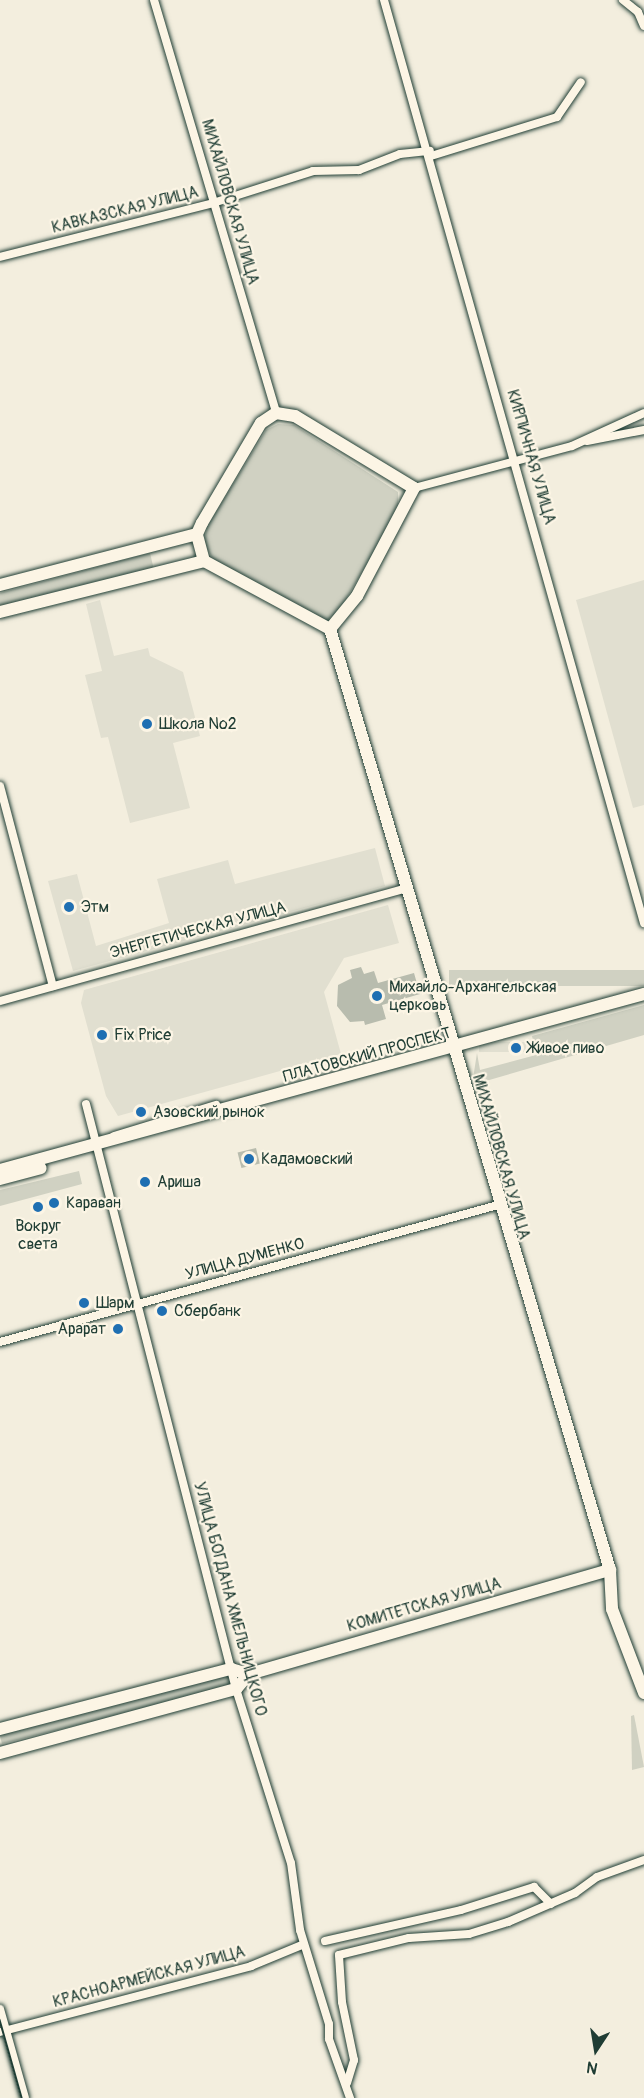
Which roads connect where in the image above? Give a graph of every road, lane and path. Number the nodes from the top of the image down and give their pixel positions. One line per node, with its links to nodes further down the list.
1 (154, 0): 7 (street, МИХАЙЛОВСКАЯ УЛИЦА)
2 (384, 0): 6 (street, КИРПИЧНАЯ УЛИЦА)
3 (622, 0): 4 (street)
4 (644, 26)
5 (581, 82): 6 (street, КАВКАЗСКАЯ УЛИЦА)
6 (430, 153): 7 (street, КАВКАЗСКАЯ УЛИЦА); 13 (street, КИРПИЧНАЯ УЛИЦА)
7 (213, 203): 8 (street, КАВКАЗСКАЯ УЛИЦА); 9 (street, МИХАЙЛОВСКАЯ УЛИЦА)
8 (0, 257)
9 (276, 413): 14 (street); 15 (street)
10 (644, 413): 12 (street)
11 (644, 430): 12 (street)
12 (578, 443): 13 (street)
13 (516, 460): 14 (street); 22 (street, КИРПИЧНАЯ УЛИЦА)
14 (414, 488): 19 (street)
15 (197, 534): 16 (street); 17 (street)
16 (204, 561): 18 (street); 19 (street)
17 (0, 585)
18 (0, 612)
19 (330, 629): 21 (street, МИХАЙЛОВСКАЯ УЛИЦА)
20 (0, 786): 23 (street)
21 (405, 889): 23 (street, ЭНЕРГЕТИЧЕСКАЯ УЛИЦА); 26 (street, МИХАЙЛОВСКАЯ УЛИЦА)
22 (644, 923)
23 (53, 986): 25 (street, ЭНЕРГЕТИЧЕСКАЯ УЛИЦА)
24 (644, 994): 26 (street, ПЛАТОВСКИЙ ПРОСПЕКТ)
25 (0, 1001)
26 (452, 1048): 28 (street, ПЛАТОВСКИЙ ПРОСПЕКТ); 31 (street, МИХАЙЛОВСКАЯ УЛИЦА)
27 (86, 1104): 28 (street, УЛИЦА БОГДАНА ХМЕЛЬНИЦКОГО)
28 (98, 1146): 29 (street, ПЛАТОВСКИЙ ПРОСПЕКТ); 30 (street, ПЛАТОВСКИЙ ПРОСПЕКТ); 32 (street, УЛИЦА БОГДАНА ХМЕЛЬНИЦКОГО)
29 (0, 1170)
30 (0, 1179)
31 (498, 1205): 32 (street, УЛИЦА ДУМЕНКО); 34 (street, МИХАЙЛОВСКАЯ УЛИЦА)
32 (136, 1304): 33 (street, УЛИЦА ДУМЕНКО); 35 (street, УЛИЦА БОГДАНА ХМЕЛЬНИЦКОГО)
33 (0, 1342)
34 (610, 1570): 36 (street, КОМИТЕТСКАЯ УЛИЦА); 38 (street, МИХАЙЛОВСКАЯ УЛИЦА)
35 (231, 1669): 36 (street); 37 (street, УЛИЦА БОГДАНА ХМЕЛЬНИЦКОГО); 39 (street)
36 (249, 1674): 37 (street)
37 (236, 1689): 40 (street); 44 (street, УЛИЦА БОГДАНА ХМЕЛЬНИЦКОГО)
38 (644, 1693)
39 (0, 1729)
40 (0, 1753)
41 (644, 1860): 42 (street)
42 (551, 1904): 43 (street); 47 (street)
43 (325, 1941)
44 (304, 1944): 46 (street, КРАСНОАРМЕЙСКАЯ УЛИЦА); 47 (street, УЛИЦА БОГДАНА ХМЕЛЬНИЦКОГО)
45 (0, 2009): 46 (street)
46 (3, 2032): 48 (street)
47 (347, 2083): 49 (street, УЛИЦА БОГДАНА ХМЕЛЬНИЦКОГО)
48 (25, 2098)
49 (351, 2098)

